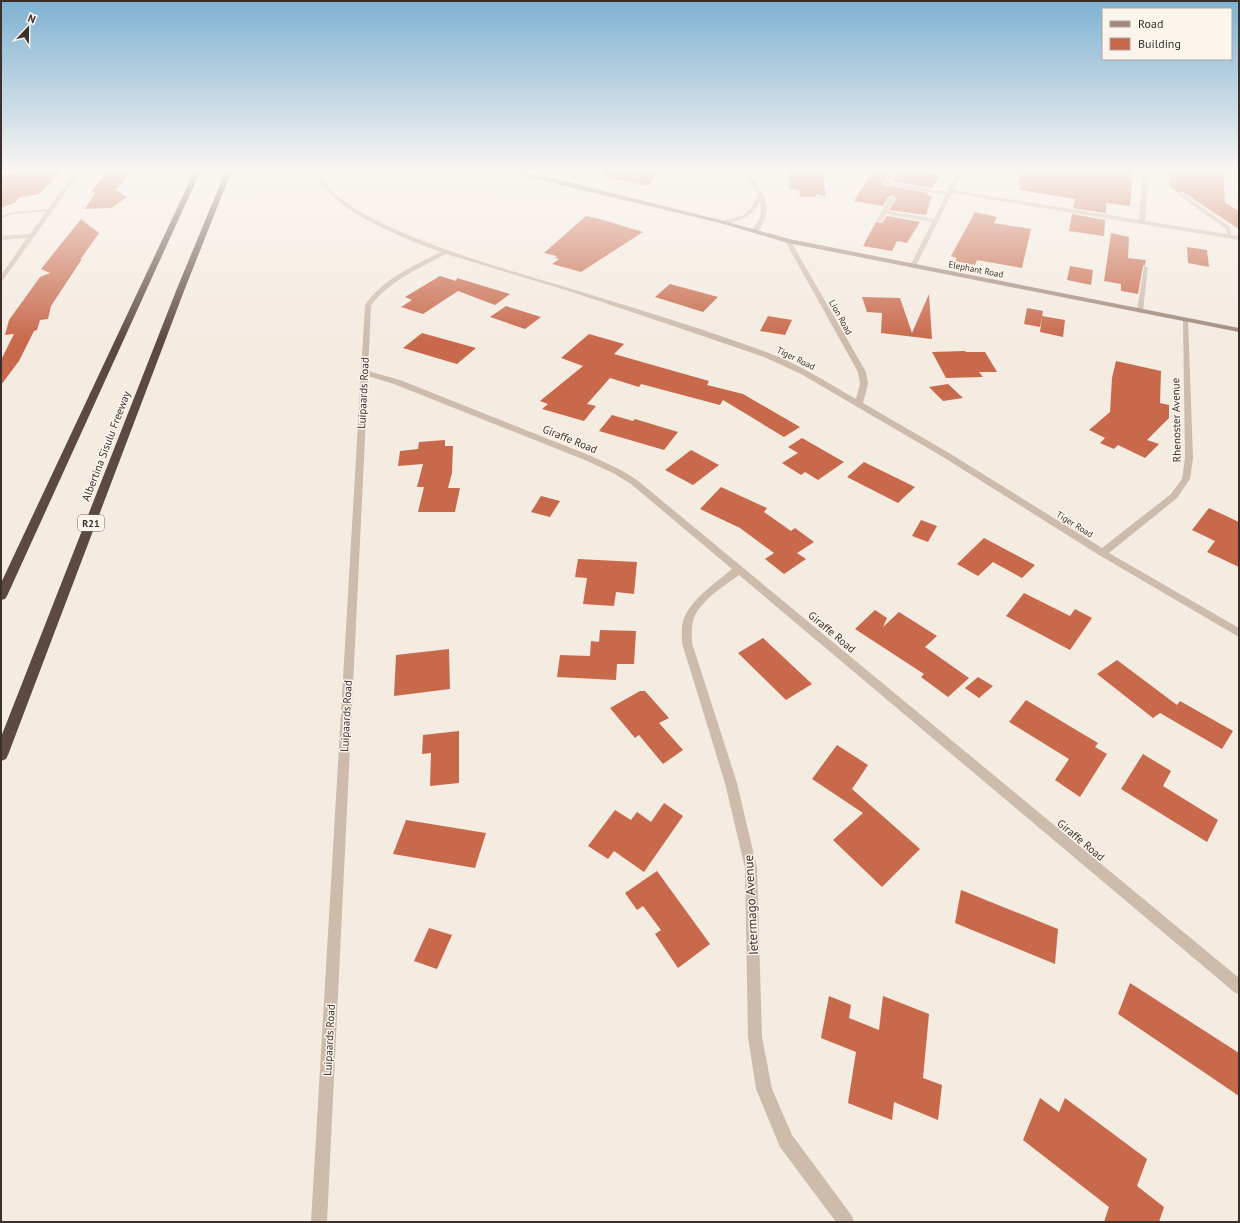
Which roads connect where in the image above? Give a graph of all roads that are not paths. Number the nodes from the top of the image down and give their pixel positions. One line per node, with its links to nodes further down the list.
1 (37, 227): 11 (street)
2 (171, 227): 27 (highway)
3 (206, 227): 29 (highway, Albertina Sisulu Freeway / R21)
4 (387, 227): 16 (street, Tiger Road)
5 (740, 227): 10 (street, Elephant Road)
6 (759, 227): 10 (street)
7 (931, 227): 17 (street)
8 (1172, 227): 12 (street)
9 (1227, 227): 12 (lane)
10 (754, 231): 15 (street, Elephant Road)
11 (30, 236): 13 (street); 19 (street)
12 (1230, 237): 14 (street)
13 (1, 238)
14 (1239, 238)
15 (788, 241): 17 (street, Elephant Road); 24 (street, Lion Road)
16 (445, 252): 23 (street, Luipaards Road); 24 (street, Tiger Road)
17 (912, 266): 20 (street, Elephant Road)
18 (1146, 267): 20 (lane)
19 (1, 279)
20 (1140, 311): 21 (street, Elephant Road)
21 (1186, 320): 22 (street, Elephant Road); 25 (street, Rhenoster Avenue)
22 (1239, 330)
23 (364, 372): 26 (street, Giraffe Road); 31 (street, Luipaards Road)
24 (859, 405): 25 (street, Tiger Road)
25 (1102, 553): 28 (street, Tiger Road)
26 (739, 570): 30 (street, Giraffe Road); 32 (street, Ietermago Avenue)
27 (1, 596)
28 (1239, 633)
29 (1, 755)
30 (1239, 987)
31 (319, 1222)
32 (846, 1222)

